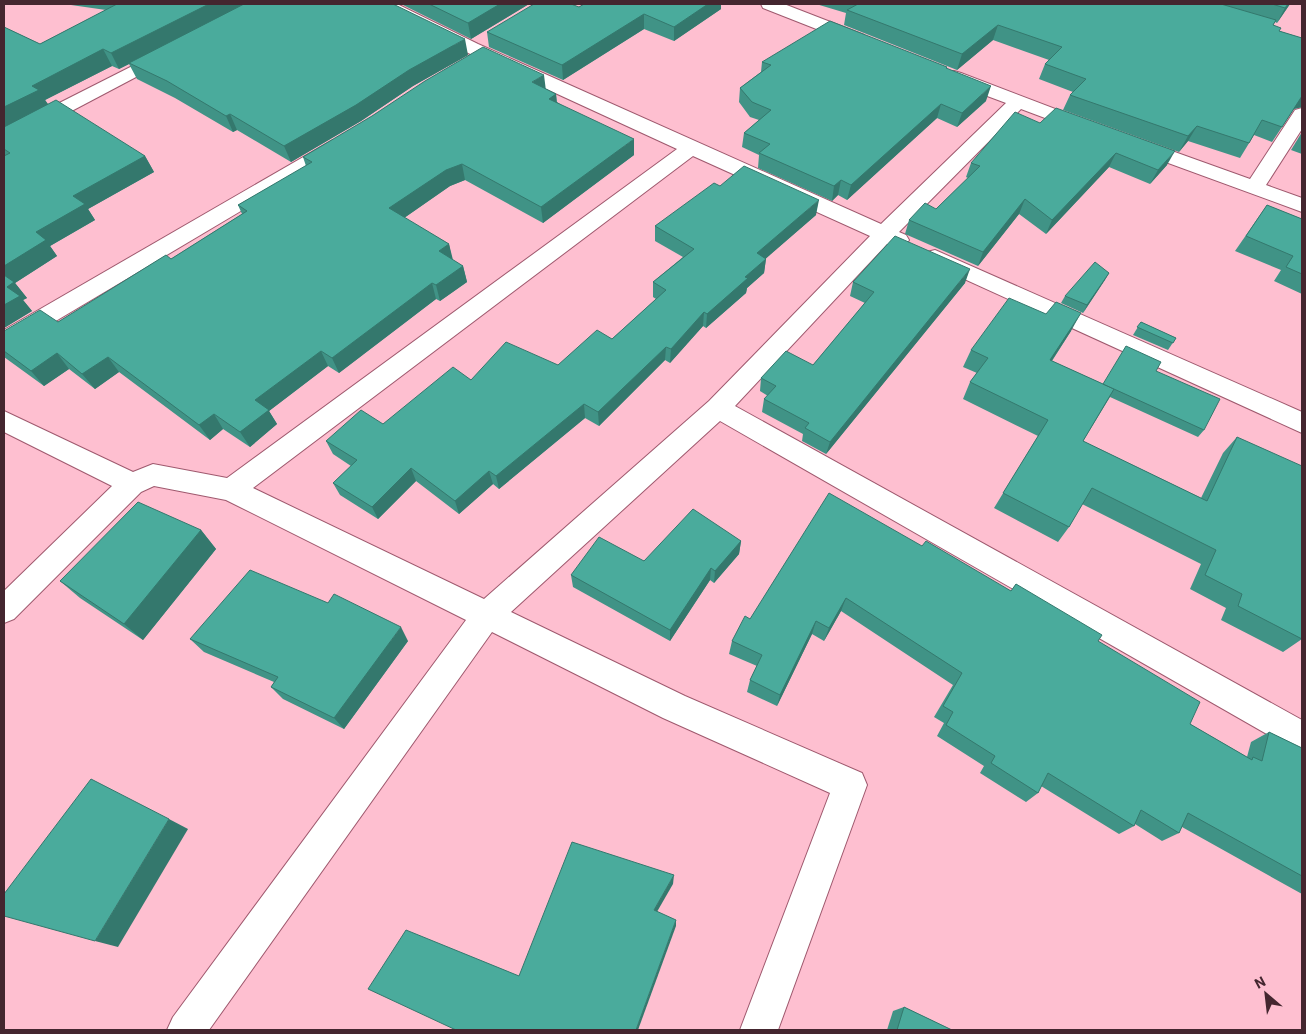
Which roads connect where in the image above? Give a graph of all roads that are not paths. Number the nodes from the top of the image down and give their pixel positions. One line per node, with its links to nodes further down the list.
1 (384, 4): 5 (street)
2 (770, 4): 3 (street)
3 (871, 44)
4 (184, 45): 11 (street)
5 (482, 46): 6 (street); 14 (street)
6 (462, 68)
7 (935, 69): 8 (street)
8 (1018, 102): 10 (street); 17 (street)
9 (1302, 114): 15 (street)
10 (1100, 132)
11 (6, 136)
12 (352, 137): 18 (street)
13 (1118, 138): 15 (street)
14 (691, 148): 17 (street); 23 (street)
15 (1254, 188): 16 (street)
16 (1302, 205)
17 (884, 234): 19 (street); 21 (street)
18 (4, 341)
19 (718, 408): 25 (street); 26 (street)
20 (4, 421): 22 (street)
21 (1302, 423)
22 (132, 484): 23 (street); 24 (street)
23 (231, 490): 25 (street)
24 (4, 610)
25 (487, 615): 27 (street); 28 (street)
26 (1302, 737)
27 (186, 1030)
28 (759, 1030)

